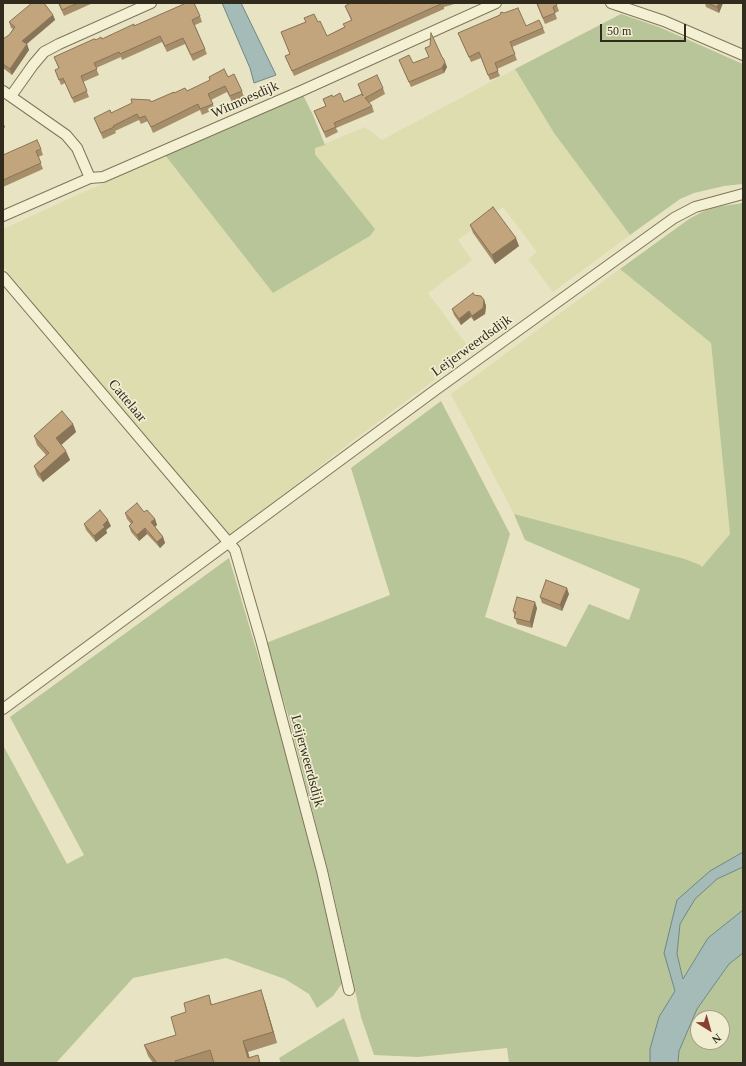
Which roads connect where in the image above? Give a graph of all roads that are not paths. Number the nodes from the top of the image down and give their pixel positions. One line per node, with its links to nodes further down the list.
1 (151, 3): 5 (street)
2 (496, 3): 6 (street, Witmoesdijk)
3 (611, 3): 4 (street)
4 (743, 55)
5 (7, 94): 6 (street)
6 (90, 178): 8 (street, Witmoesdijk)
7 (743, 194): 10 (street, Leijerweerdsdijk)
8 (3, 216)
9 (3, 277): 10 (street, Cattelaar)
10 (229, 543): 11 (street, Leijerweerdsdijk); 12 (street, Leijerweerdsdijk)
11 (3, 708)
12 (349, 990)

